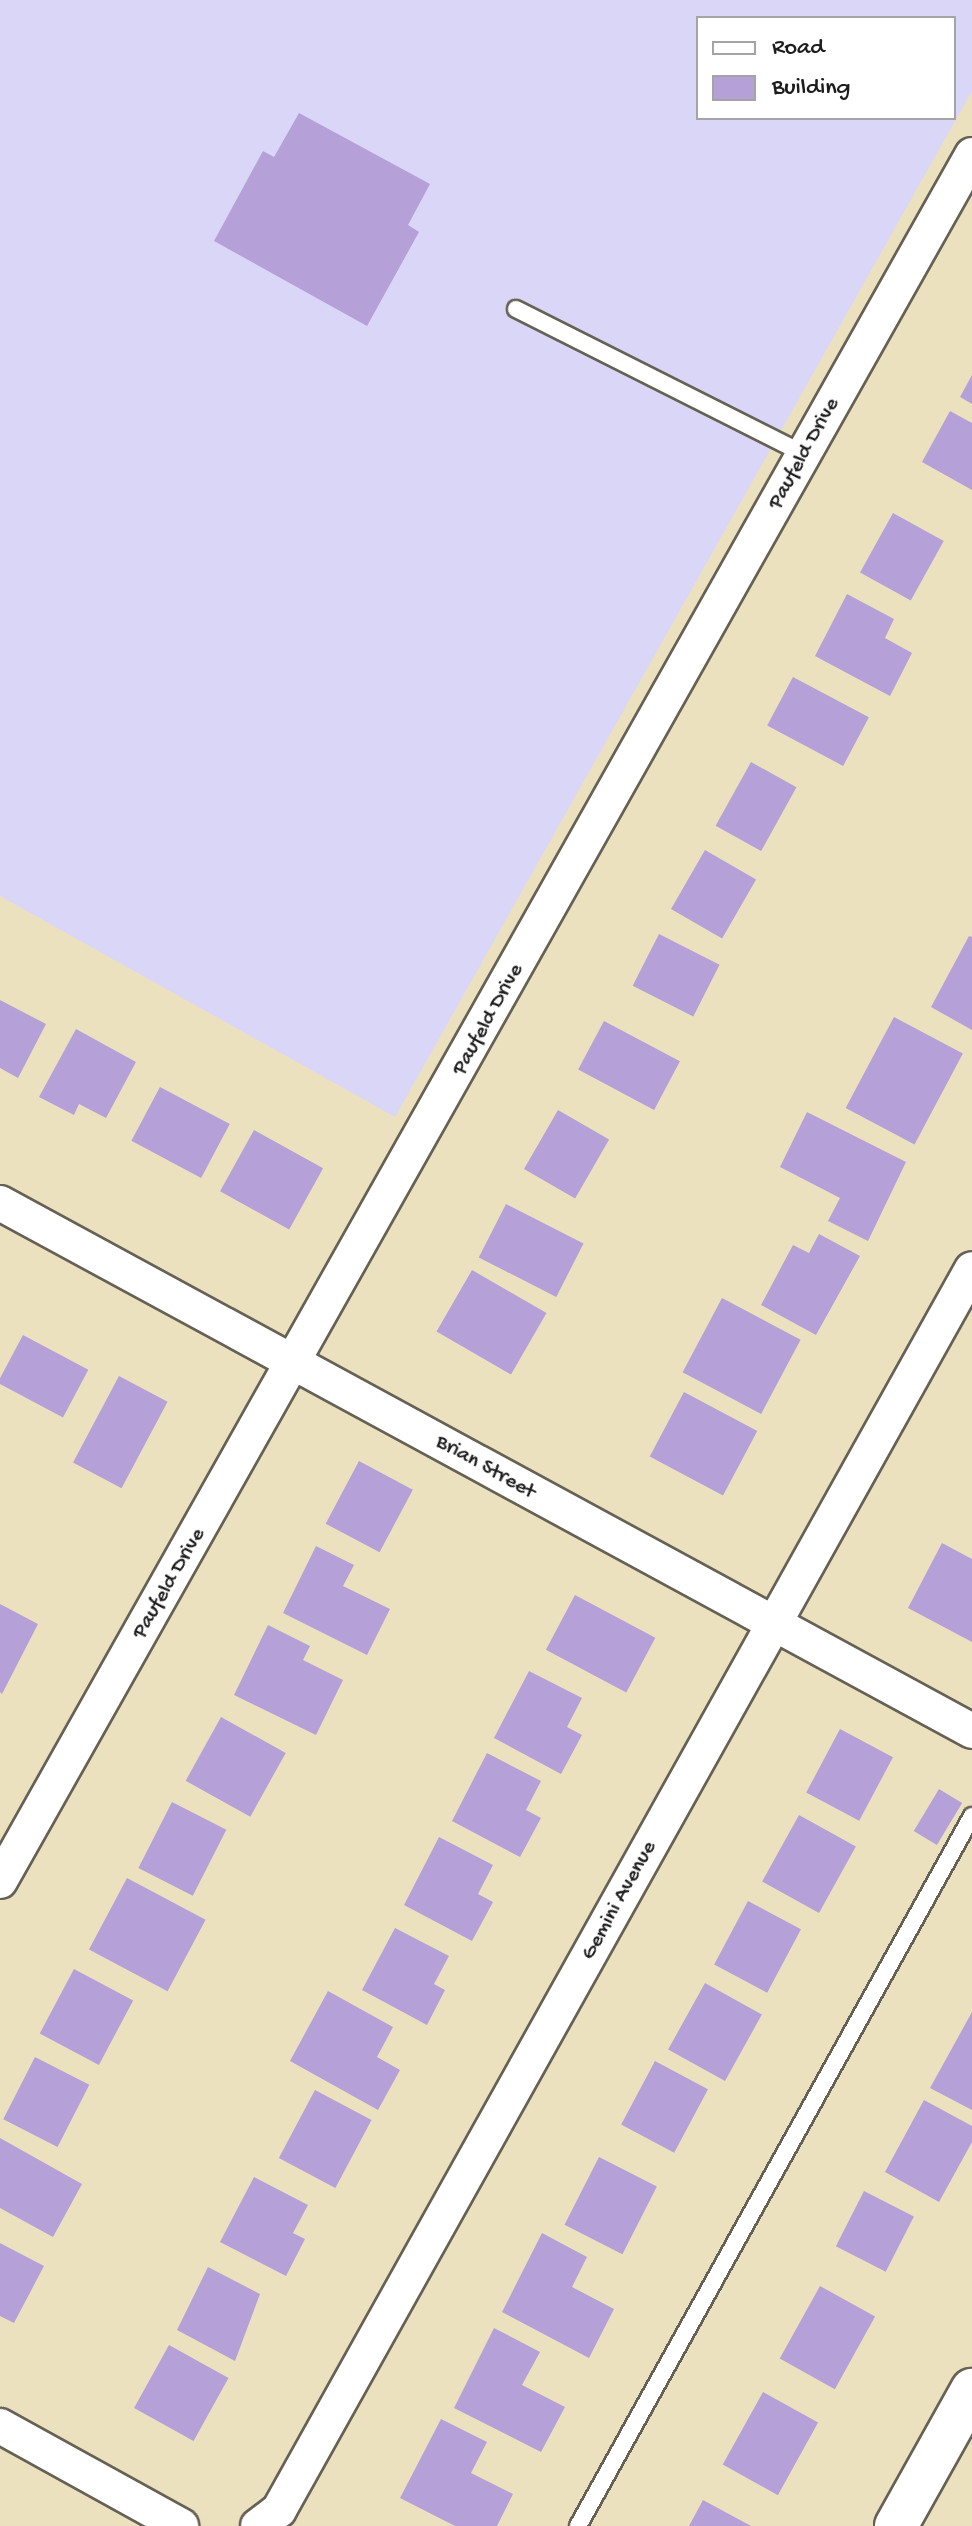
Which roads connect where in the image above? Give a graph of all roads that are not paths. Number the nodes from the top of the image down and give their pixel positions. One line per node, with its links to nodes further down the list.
1 (972, 155): 3 (street, Paufeld Drive)
2 (516, 309): 3 (lane)
3 (804, 454): 6 (street, Paufeld Drive)
4 (0, 1203): 6 (street, Brian Street)
5 (972, 1269): 7 (street, Gemini Avenue)
6 (296, 1365): 7 (street, Brian Street); 10 (street, Paufeld Drive)
7 (774, 1625): 8 (street, Brian Street); 15 (street, Gemini Avenue)
8 (972, 1731)
9 (972, 1816): 16 (lane)
10 (10, 1838): 11 (street, Paufeld Drive)
11 (0, 1881)
12 (972, 2390): 17 (street)
13 (0, 2426): 14 (street)
14 (181, 2526)
15 (258, 2526)
16 (578, 2526)
17 (896, 2526)

